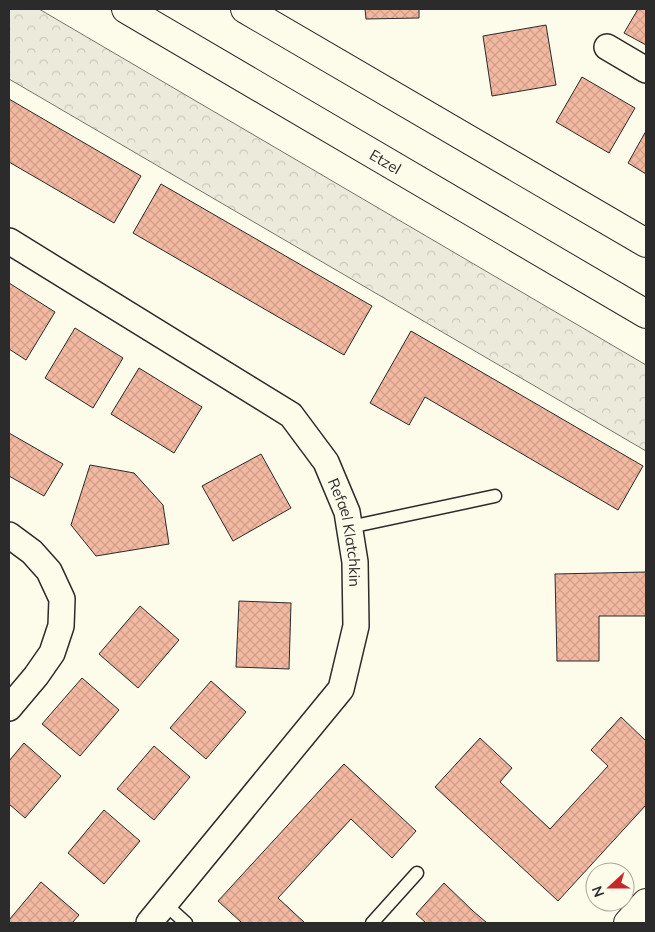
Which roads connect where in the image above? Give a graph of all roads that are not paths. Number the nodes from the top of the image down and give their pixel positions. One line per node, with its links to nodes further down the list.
1 (126, 9): 7 (main road, Etzel)
2 (245, 9): 6 (main road)
3 (608, 47): 4 (street)
4 (646, 70)
5 (9, 241): 9 (street, Refael Klatchkin)
6 (646, 243)
7 (646, 314)
8 (494, 496): 9 (lane)
9 (350, 527): 14 (street, Refael Klatchkin)
10 (9, 535): 11 (street)
11 (9, 708)
12 (417, 873): 17 (lane)
13 (646, 903): 18 (main road)
14 (165, 904): 15 (street, Refael Klatchkin); 16 (lane)
15 (149, 923)
16 (186, 923)
17 (372, 923)
18 (628, 923)

